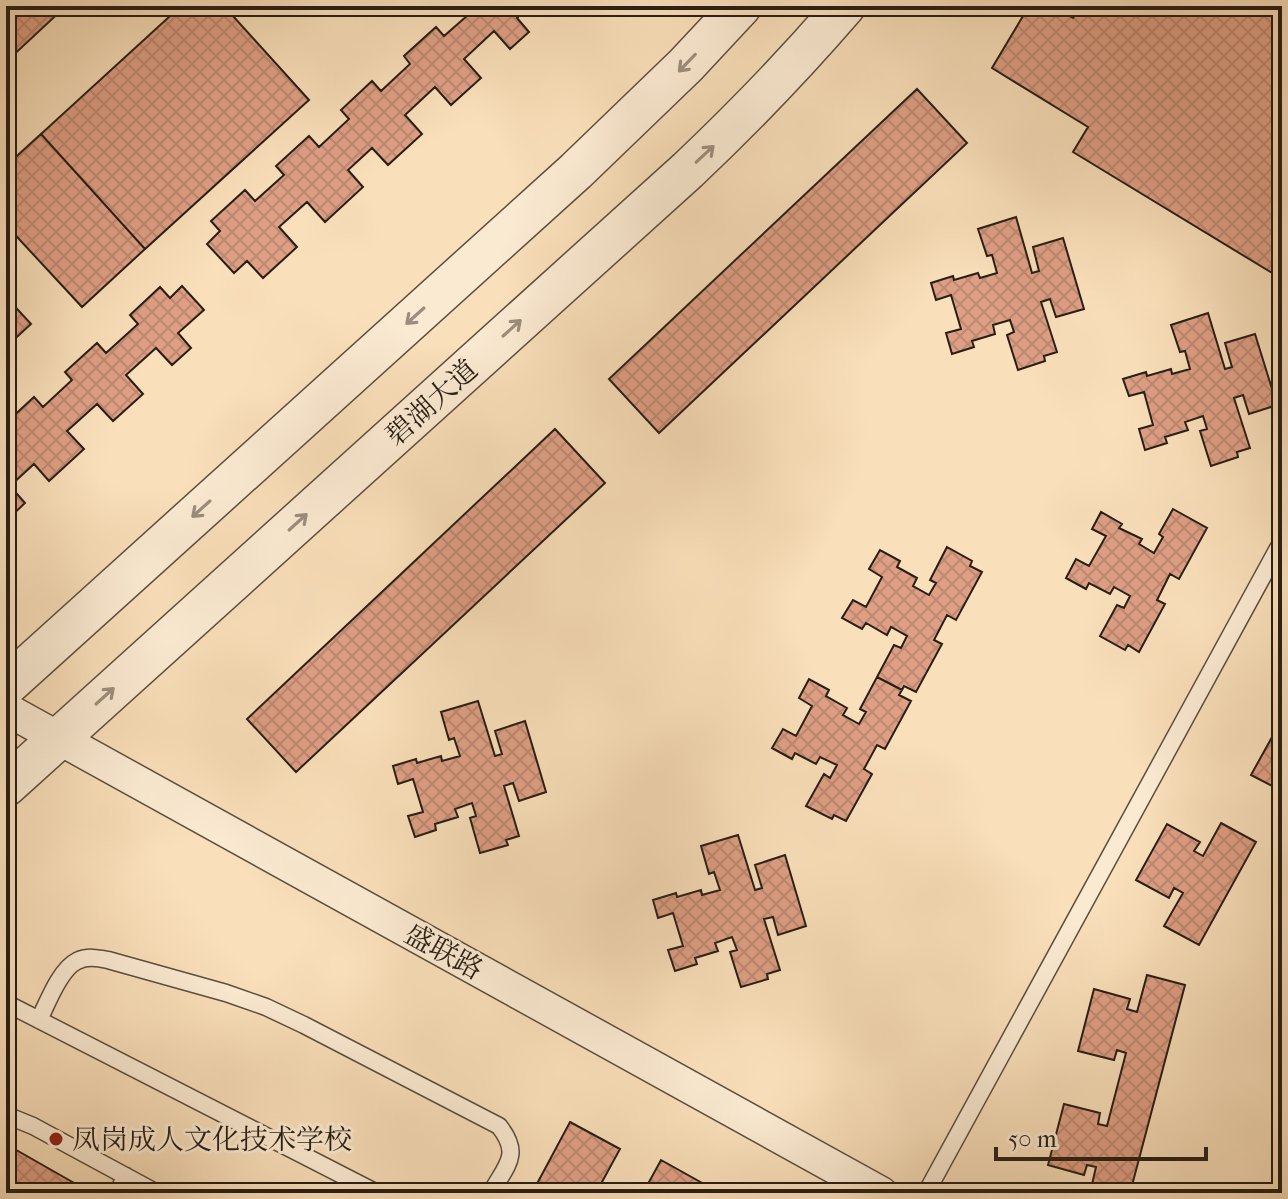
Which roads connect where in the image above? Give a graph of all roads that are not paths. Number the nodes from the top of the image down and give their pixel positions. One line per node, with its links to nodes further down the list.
1 (741, 6): 4 (street, one-way to 4)
2 (845, 6): 6 (street, 碧湖大道, one-way to 2)
3 (1282, 541): 17 (lane)
4 (6, 686)
5 (6, 709): 6 (street, 盛联路)
6 (59, 738): 7 (street, 碧湖大道); 16 (street, 盛联路)
7 (6, 786)
8 (6, 1003): 9 (lane)
9 (39, 1020): 14 (lane); 15 (lane)
10 (6, 1115): 11 (lane)
11 (126, 1176): 12 (lane); 13 (lane)
12 (117, 1193)
13 (157, 1193)
14 (377, 1193)
15 (491, 1193)
16 (881, 1193)
17 (926, 1193)

